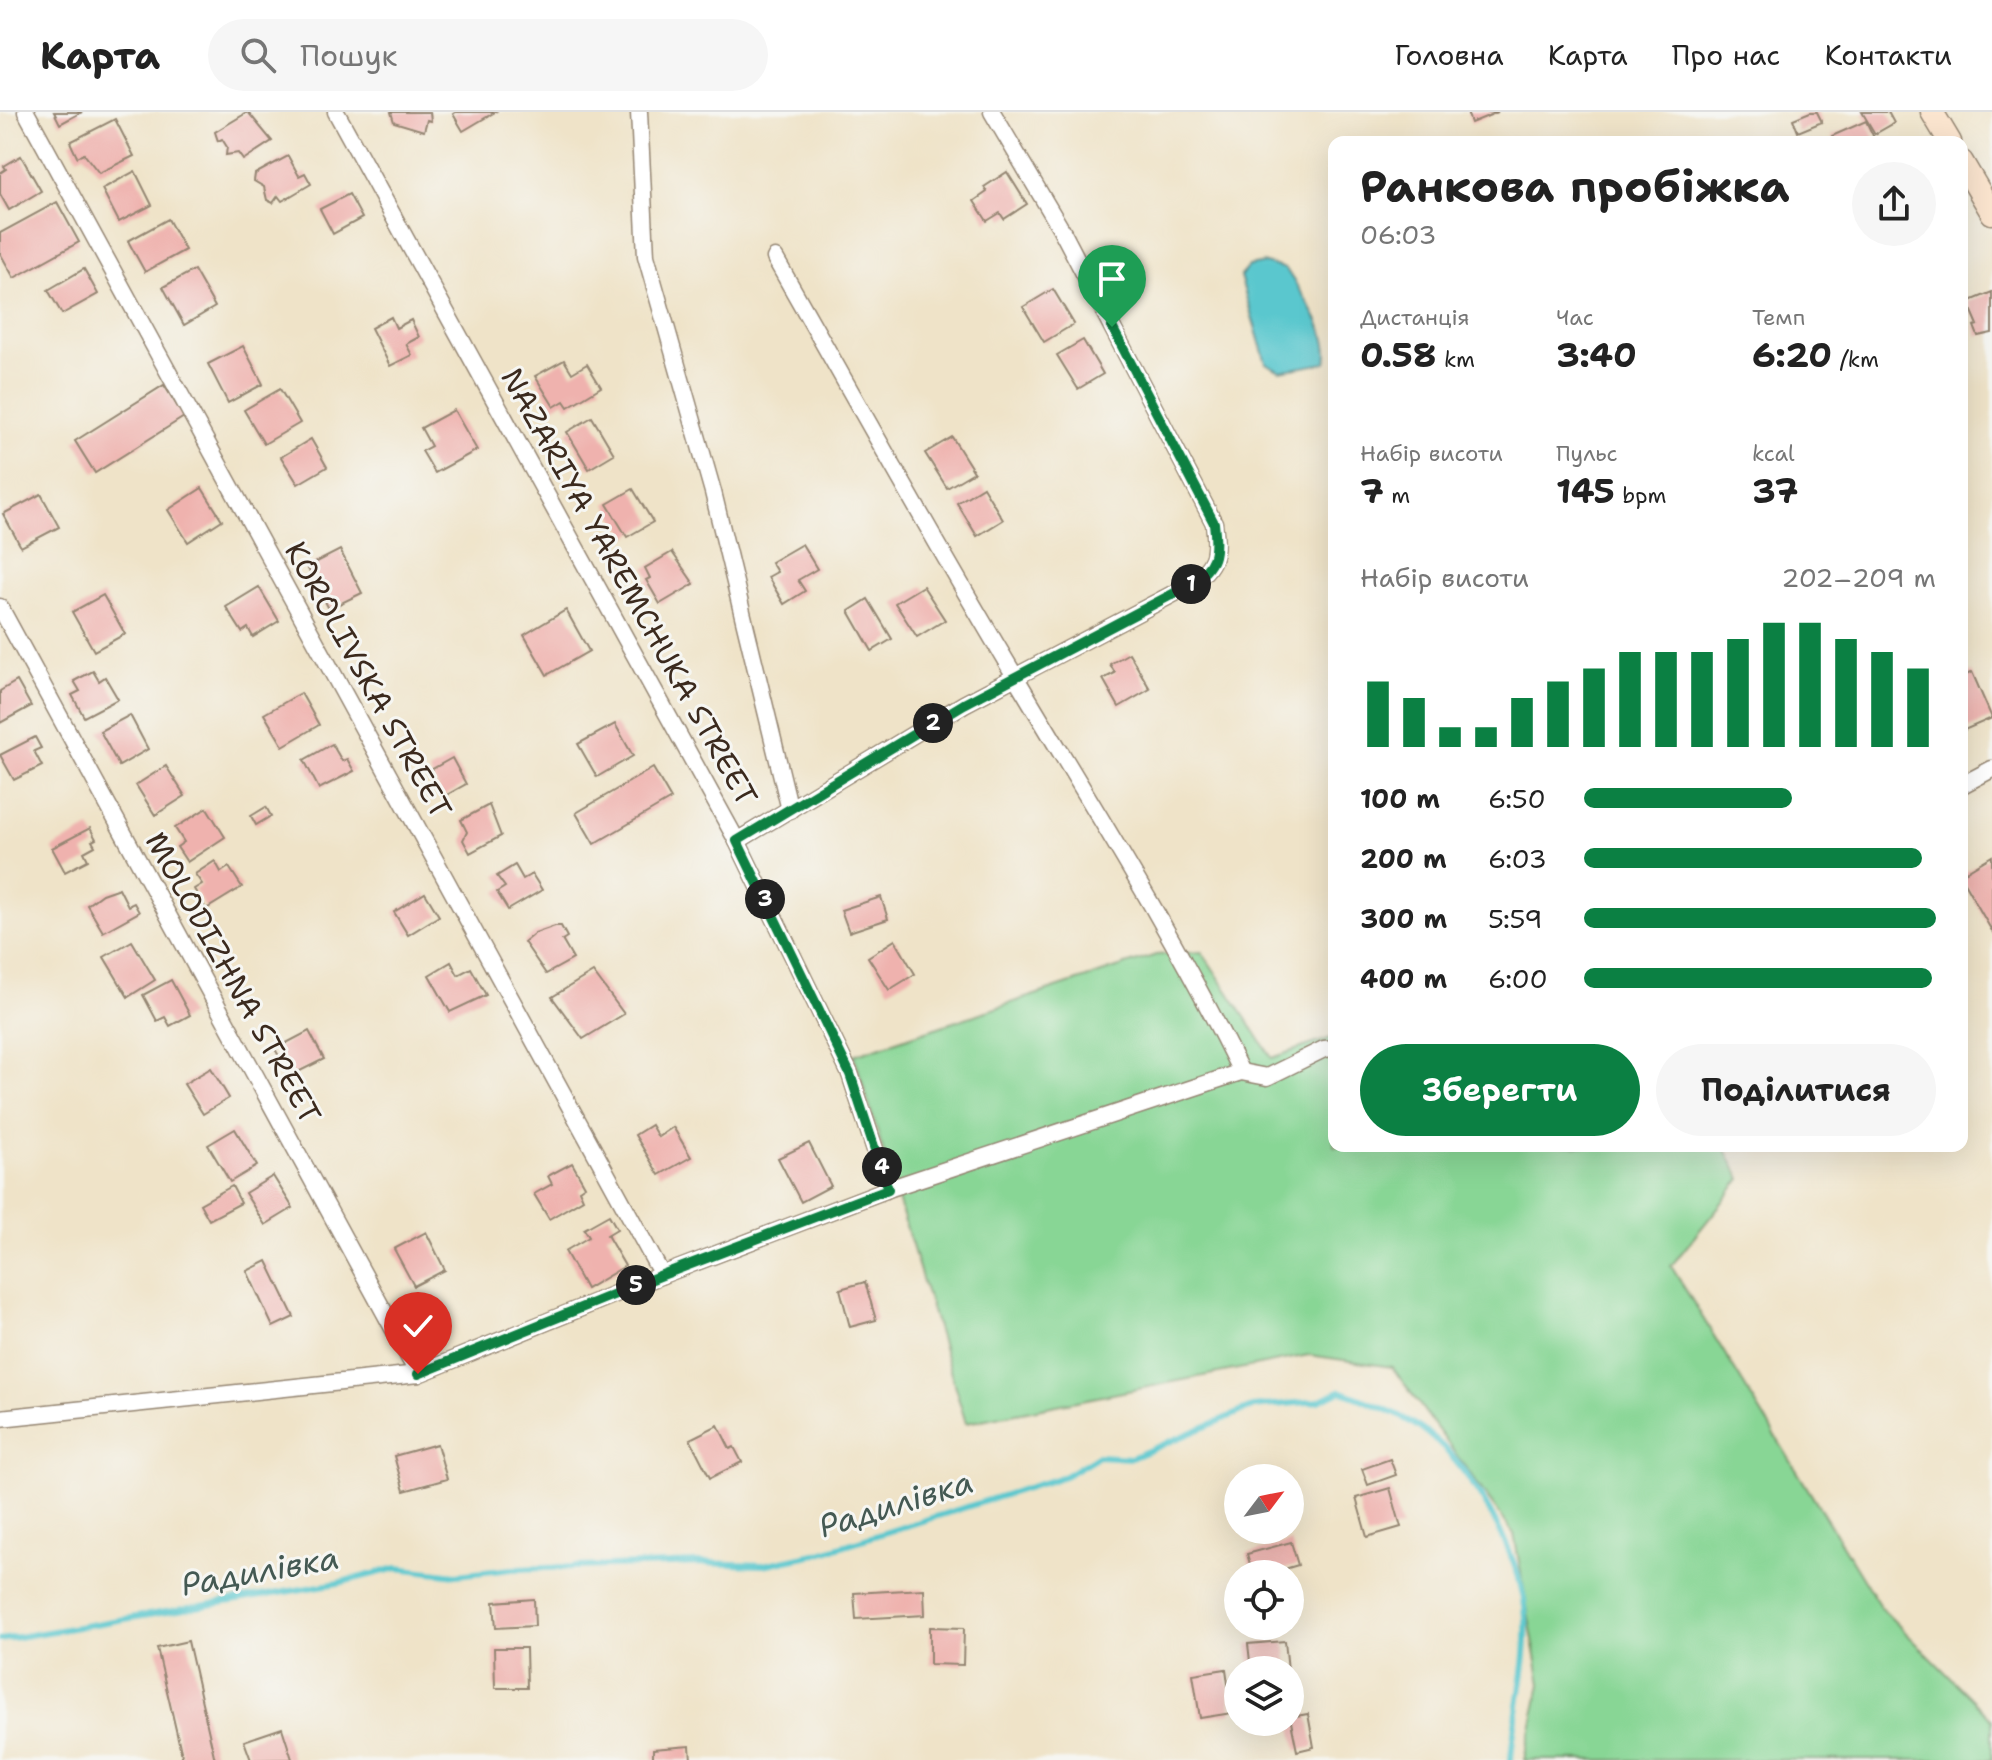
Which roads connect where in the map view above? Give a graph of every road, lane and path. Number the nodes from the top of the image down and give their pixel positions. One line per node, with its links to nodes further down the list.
1 (26, 112): 19 (street, KOROLIVSKA STREET)
2 (336, 112): 15 (street, NAZARIYA YAREMCHUKA STREET)
3 (639, 112): 14 (street)
4 (992, 112): 11 (street)
5 (1932, 112): 6 (main road)
6 (1946, 136)
7 (1968, 172): 8 (main road)
8 (1992, 213)
9 (775, 258): 11 (street)
10 (0, 607): 20 (street, MOLODIZHNA STREET)
11 (1015, 677): 14 (street); 17 (street)
12 (1992, 769): 13 (street)
13 (1968, 782)
14 (790, 810): 15 (street)
15 (737, 841): 18 (street, NAZARIYA YAREMCHUKA STREET)
16 (1328, 1049): 17 (street)
17 (1241, 1072): 18 (street)
18 (888, 1189): 19 (street)
19 (662, 1275): 20 (street)
20 (418, 1374): 21 (street)
21 (0, 1418)

